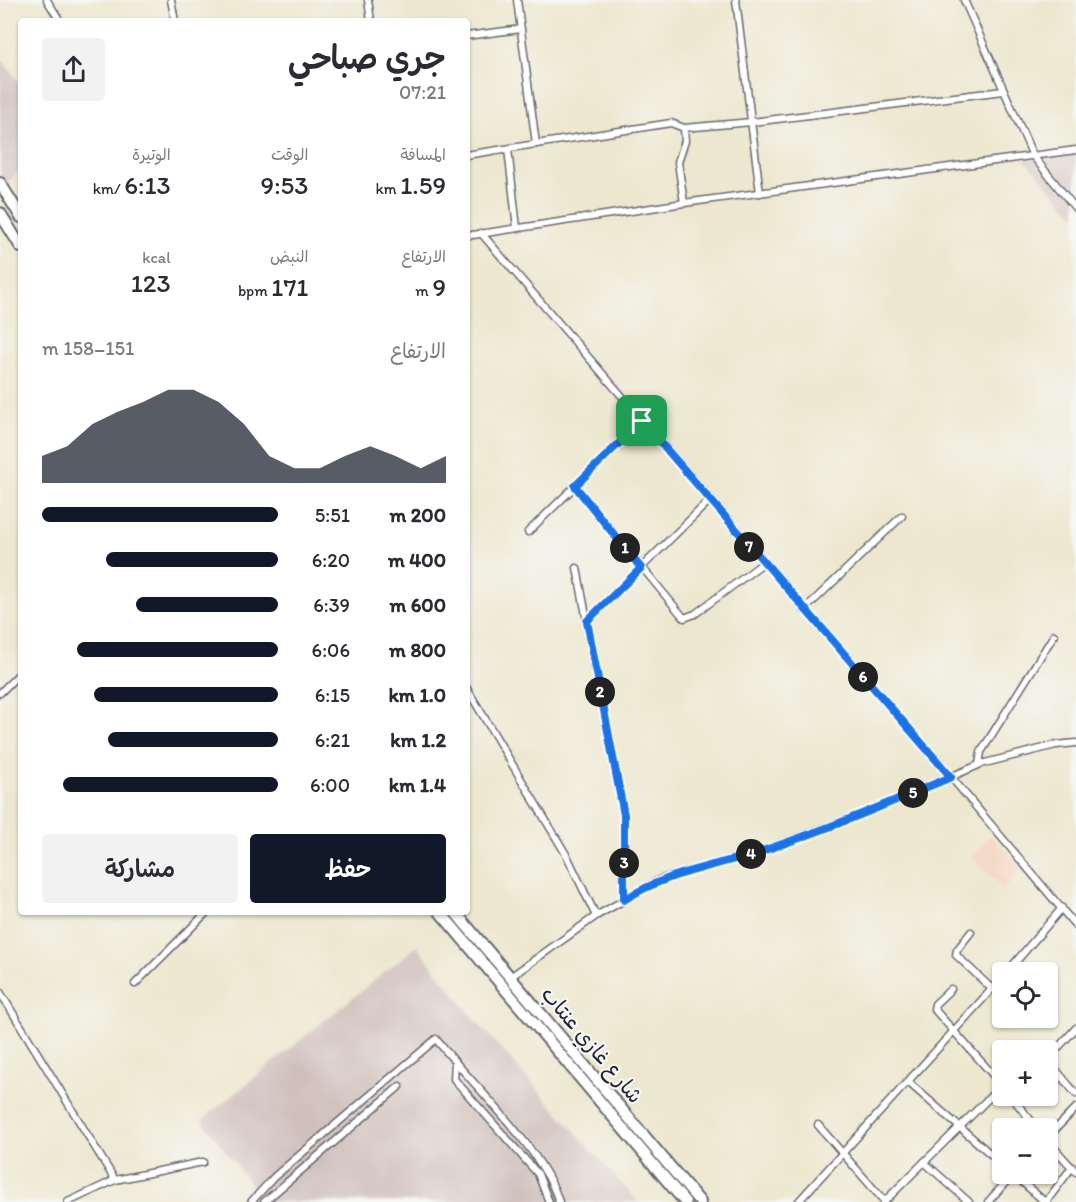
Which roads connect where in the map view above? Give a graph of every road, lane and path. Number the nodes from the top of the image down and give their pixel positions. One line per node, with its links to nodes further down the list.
1 (47, 0): 7 (street)
2 (171, 0): 8 (street)
3 (368, 0): 9 (street)
4 (517, 0): 10 (street)
5 (736, 0): 13 (street)
6 (964, 0): 12 (street)
7 (58, 18)
8 (174, 18)
9 (371, 18)
10 (521, 29): 11 (street); 15 (street)
11 (470, 35)
12 (1003, 91): 13 (street); 19 (street)
13 (752, 122): 14 (street); 21 (street)
14 (684, 128): 15 (street); 22 (street)
15 (536, 144): 16 (street)
16 (508, 149): 18 (street); 26 (street)
17 (1076, 150): 19 (street)
18 (470, 154)
19 (1033, 156): 21 (street); 23 (street)
20 (0, 183): 25 (highway)
21 (760, 192): 22 (street)
22 (684, 203): 26 (street)
23 (1076, 209)
24 (0, 213): 29 (highway)
25 (18, 213)
26 (517, 228): 27 (street)
27 (481, 234): 28 (street); 30 (street)
28 (470, 235)
29 (18, 242)
30 (642, 421): 31 (street); 32 (street)
31 (575, 486): 34 (street); 37 (street)
32 (710, 500): 35 (street); 37 (street)
33 (902, 516): 38 (street)
34 (528, 532)
35 (763, 563): 37 (street); 38 (street)
36 (577, 568): 39 (street)
37 (641, 568): 39 (street)
38 (804, 610): 46 (street)
39 (587, 621): 47 (street)
40 (1054, 635): 45 (street)
41 (18, 675): 42 (street)
42 (0, 693)
43 (470, 694): 52 (street)
44 (1076, 743): 45 (street)
45 (979, 765): 46 (street)
46 (951, 777): 47 (street); 48 (street)
47 (624, 900): 52 (street)
48 (1062, 908): 53 (street); 55 (street)
49 (204, 915): 57 (street)
50 (443, 915): 77 (highway)
51 (457, 915): 56 (highway, شارع غازي عنتاب)
52 (596, 916): 56 (street)
53 (1076, 926)
54 (971, 932): 59 (street)
55 (1016, 962)
56 (509, 978): 77 (highway, شارع غازي عنتاب)
57 (135, 984)
58 (951, 989): 62 (street)
59 (992, 989): 62 (street)
60 (0, 992): 84 (street)
61 (1076, 1028): 63 (street)
62 (955, 1032): 66 (street); 67 (street)
63 (1058, 1048)
64 (455, 1062): 88 (street); 90 (street); 91 (street)
65 (1058, 1073): 69 (street)
66 (992, 1074)
67 (909, 1082): 75 (street); 79 (street)
68 (400, 1086): 89 (street)
69 (1076, 1094)
70 (992, 1095): 75 (street)
71 (1019, 1106): 73 (street)
72 (1076, 1108): 76 (street)
73 (1029, 1118)
74 (818, 1125): 79 (street)
75 (959, 1127): 80 (street); 82 (street)
76 (1058, 1127)
77 (640, 1141): 92 (highway); 93 (highway, شارع غازي عنتاب)
78 (1058, 1151): 83 (street)
79 (841, 1155): 94 (street); 95 (street)
80 (992, 1155)
81 (203, 1162): 84 (street)
82 (924, 1162): 95 (street); 96 (street)
83 (1074, 1169): 98 (street)
84 (115, 1180): 87 (street)
85 (1004, 1184): 97 (street)
86 (1026, 1184): 98 (street)
87 (68, 1202)
88 (251, 1202)
89 (264, 1202)
90 (549, 1202)
91 (560, 1202)
92 (685, 1202)
93 (700, 1202)
94 (798, 1202)
95 (884, 1202)
96 (969, 1202)
97 (988, 1202)
98 (1046, 1202)

